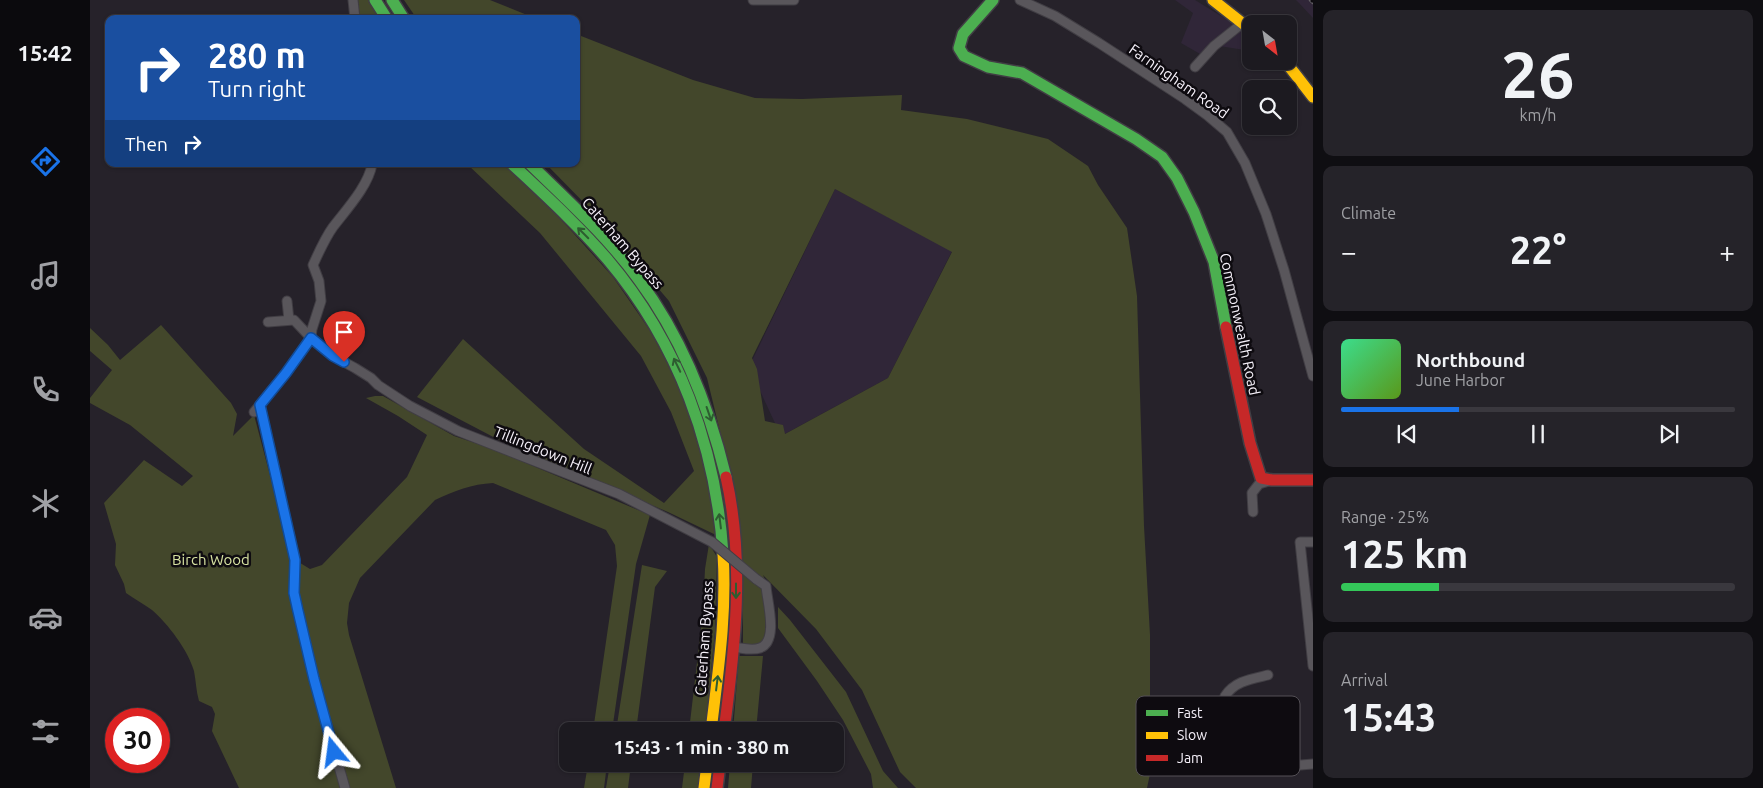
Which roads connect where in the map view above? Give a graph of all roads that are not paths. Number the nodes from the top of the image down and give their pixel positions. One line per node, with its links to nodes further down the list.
1 (353, 0): 9 (street)
2 (375, 0): 10 (main road)
3 (392, 0): 11 (main road)
4 (753, 0): 5 (street)
5 (794, 0)
6 (992, 0): 25 (main road, Commonwealth Road)
7 (1020, 0): 24 (street, Farningham Road)
8 (1213, 0): 12 (main road)
9 (355, 15)
10 (384, 15)
11 (401, 15)
12 (1242, 22)
13 (1242, 29): 14 (street)
14 (1194, 67)
15 (1293, 70): 16 (main road)
16 (1313, 97)
17 (372, 167): 23 (street)
18 (515, 167): 33 (main road, Caterham Bypass, one-way to 18)
19 (533, 167): 29 (main road, Caterham Bypass, one-way to 29)
20 (287, 301): 21 (street)
21 (289, 320): 22 (street); 23 (street, Tillingdown Hill)
22 (268, 322)
23 (311, 338): 29 (street, Tillingdown Hill, bridge); 39 (street)
24 (1313, 376)
25 (1272, 480): 26 (main road); 27 (street)
26 (1313, 480)
27 (1253, 512)
28 (1313, 542): 30 (street)
29 (733, 647): 34 (main road, Caterham Bypass)
30 (1313, 666)
31 (1268, 675): 32 (street)
32 (1225, 696)
33 (712, 722)
34 (725, 722)
35 (1313, 764): 36 (street)
36 (1300, 765)
37 (706, 772): 40 (main road)
38 (719, 772): 41 (main road)
39 (345, 788)
40 (704, 788)
41 (717, 788)

